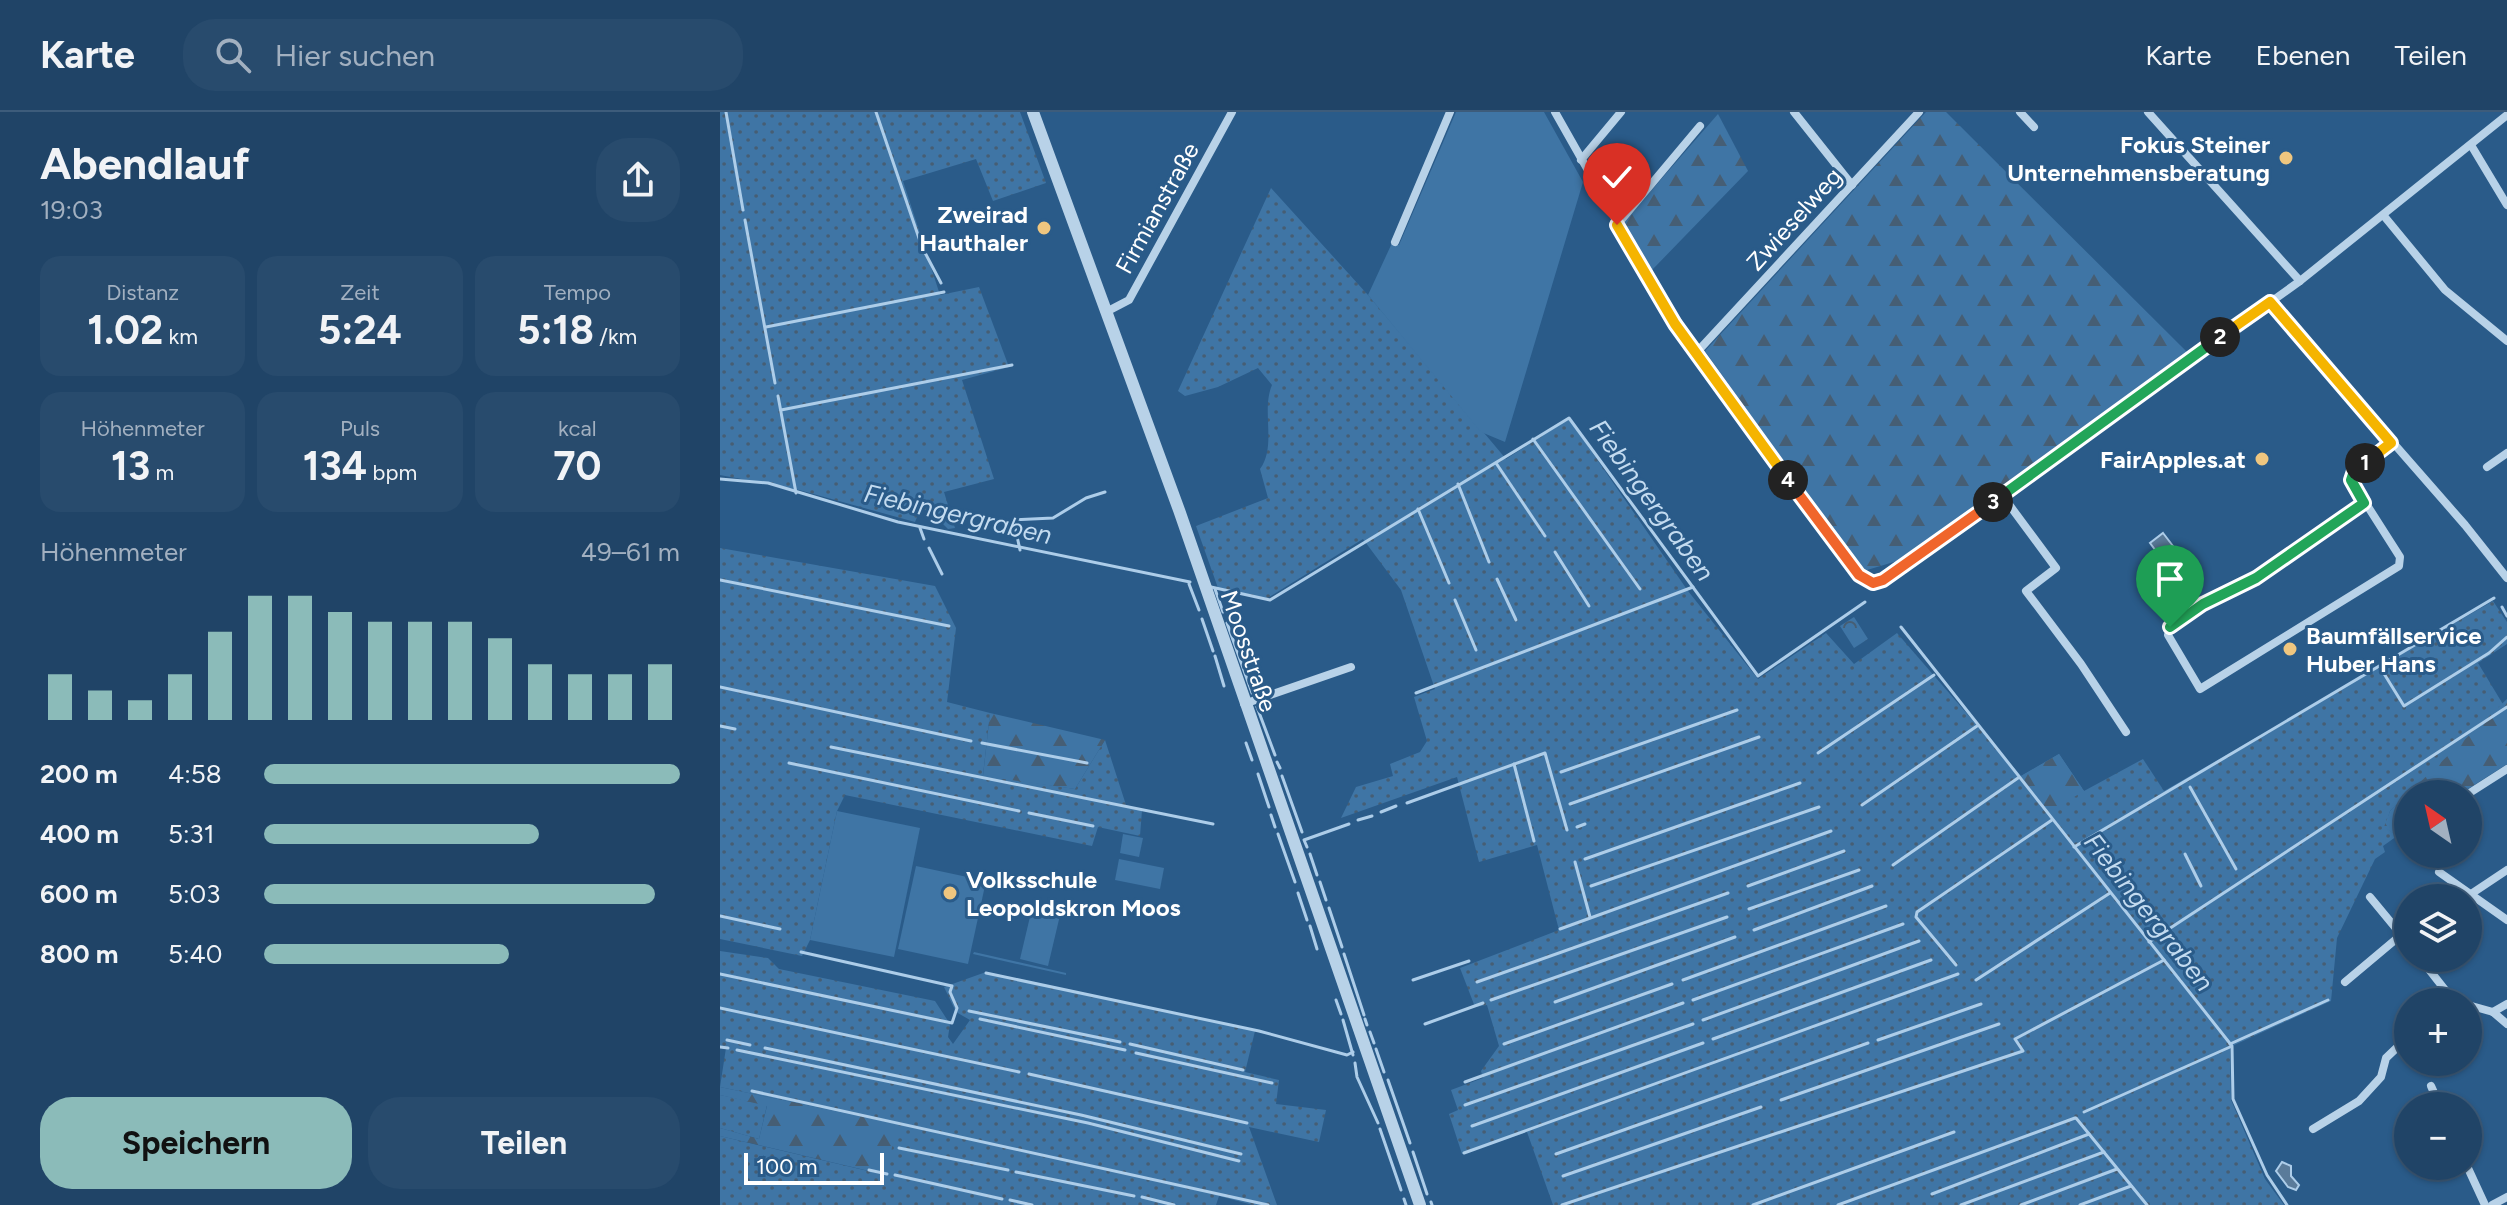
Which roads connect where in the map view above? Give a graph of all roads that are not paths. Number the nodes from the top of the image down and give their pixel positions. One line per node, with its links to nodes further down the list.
1 (1033, 112): 22 (street, Moosstraße)
2 (1232, 112): 22 (street, Firmianstraße)
3 (1450, 112): 19 (street)
4 (1555, 112): 14 (street)
5 (1621, 112): 14 (street)
6 (1794, 112): 15 (street)
7 (1919, 112): 15 (street, Zwieselweg)
8 (2020, 112): 12 (street)
9 (2148, 112): 20 (street)
10 (2507, 115): 13 (street)
11 (1700, 126): 18 (street)
12 (2034, 127)
13 (2471, 145): 16 (street); 17 (street)
14 (1581, 160): 18 (street)
15 (1852, 185): 24 (street, Zwieselweg)
16 (2507, 205)
17 (2384, 216): 20 (street); 23 (street)
18 (1617, 225): 24 (street)
19 (1395, 242)
20 (2300, 281): 21 (street)
21 (2270, 302): 25 (street); 28 (street)
22 (1106, 312): 32 (street, Moosstraße)
23 (2507, 341)
24 (1697, 352): 28 (street)
25 (2391, 443): 29 (street); 30 (street)
26 (2507, 453): 27 (street)
27 (2487, 467)
28 (2002, 495): 33 (street)
29 (2364, 503): 29 (street)
30 (2507, 578)
31 (1351, 667): 32 (street)
32 (1244, 704): 58 (street, Moosstraße)
33 (2126, 732)
34 (2507, 769): 35 (street)
35 (2482, 785)
36 (2507, 870): 39 (street)
37 (2439, 872): 38 (street)
38 (2456, 884)
39 (2482, 887)
40 (2370, 897): 43 (street)
41 (2482, 902): 42 (street)
42 (2507, 920)
43 (2394, 926)
44 (2394, 941): 46 (street)
45 (2431, 972): 47 (street)
46 (2345, 982)
47 (2444, 988)
48 (2507, 1004): 50 (street)
49 (2482, 1009): 50 (street)
50 (2493, 1012): 51 (street)
51 (2507, 1024)
52 (2394, 1050): 55 (street)
53 (2431, 1086): 54 (street)
54 (2434, 1092)
55 (2313, 1129)
56 (2473, 1180): 59 (street)
57 (2507, 1197): 60 (street)
58 (1420, 1205)
59 (2485, 1205)
60 (2492, 1205)

